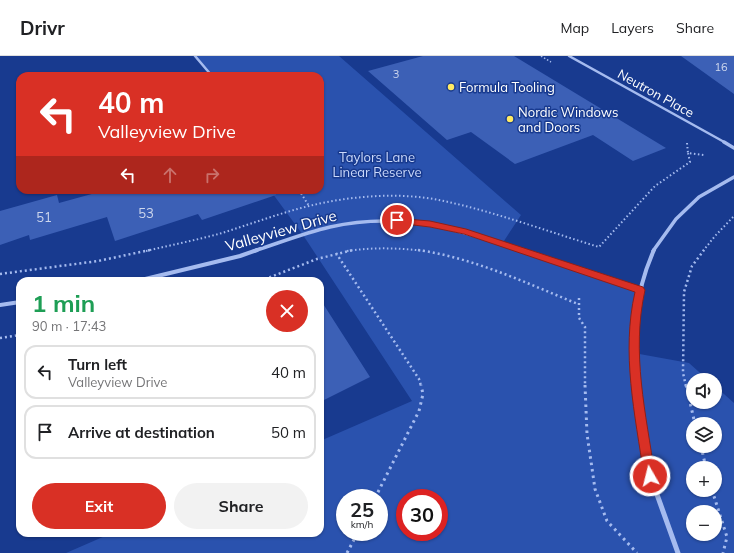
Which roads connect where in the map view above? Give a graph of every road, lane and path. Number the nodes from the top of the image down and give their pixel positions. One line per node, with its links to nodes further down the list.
1 (195, 56): 3 (street)
2 (569, 56): 4 (street, Neutron Place)
3 (209, 72)
4 (734, 148)
5 (688, 153): 8 (path)
6 (734, 177): 14 (street)
7 (302, 194): 8 (path)
8 (309, 206): 11 (path)
9 (734, 216): 21 (path)
10 (336, 253): 13 (path); 17 (path); 22 (path)
11 (0, 274)
12 (153, 277): 14 (street, Valleyview Drive)
13 (271, 277)
14 (640, 290): 27 (street)
15 (579, 298): 17 (path)
16 (16, 303): 18 (street)
17 (578, 304): 26 (path)
18 (0, 305)
19 (16, 336): 20 (path)
20 (0, 338)
21 (693, 417)
22 (380, 489)
23 (714, 497): 28 (path)
24 (354, 541): 25 (path)
25 (348, 553)
26 (637, 553)
27 (678, 553)
28 (723, 553)

